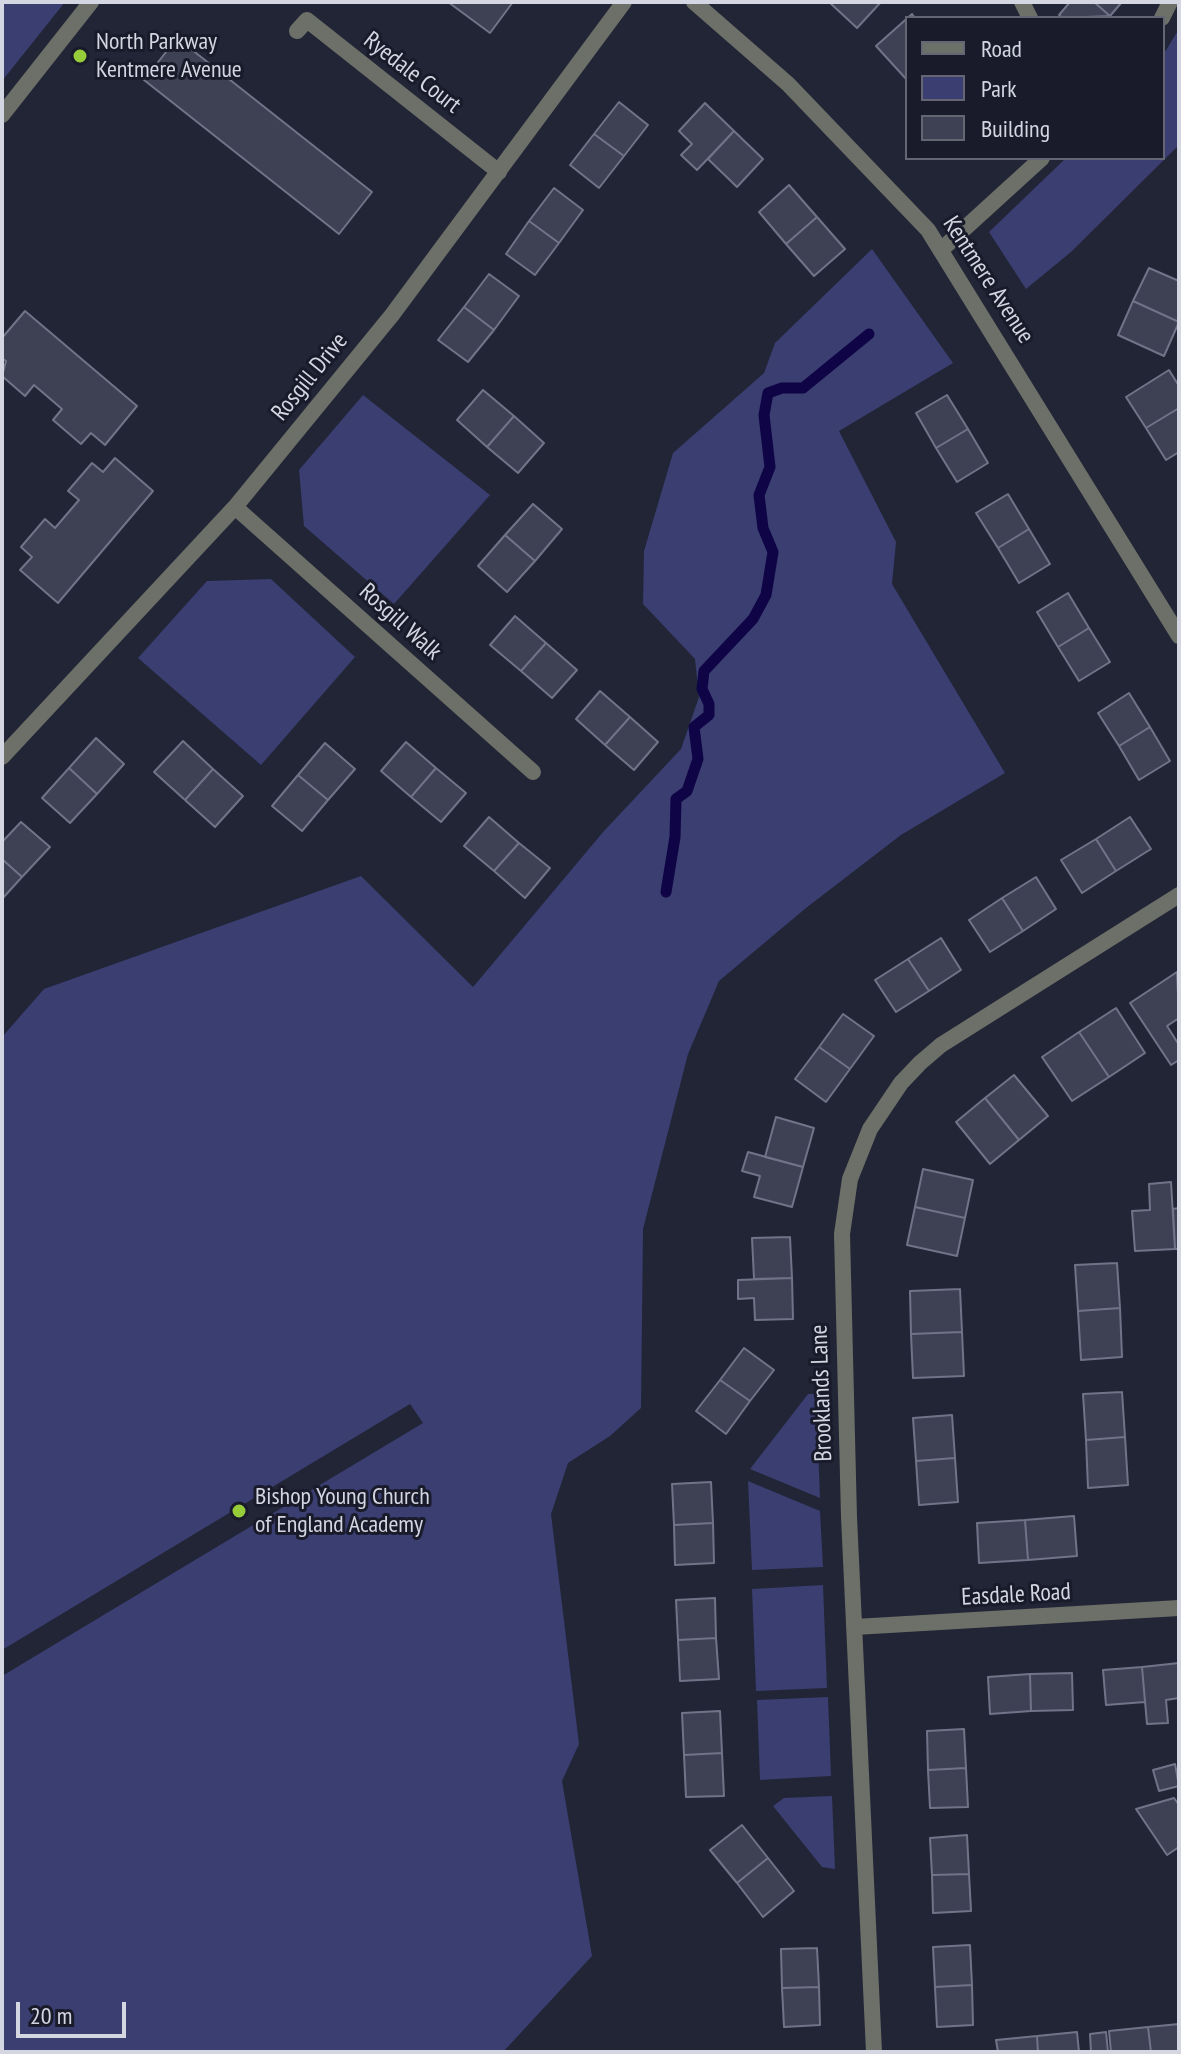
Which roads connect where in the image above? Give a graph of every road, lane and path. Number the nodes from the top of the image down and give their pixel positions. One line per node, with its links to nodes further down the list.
1 (91, 2): 5 (street)
2 (624, 2): 7 (street, Rosgill Drive)
3 (694, 2): 8 (street, Kentmere Avenue)
4 (297, 31): 7 (street, Ryedale Court)
5 (2, 115)
6 (1040, 160): 8 (street)
7 (499, 172): 9 (street, Rosgill Drive)
8 (941, 250): 10 (street, Kentmere Avenue)
9 (235, 507): 11 (street, Rosgill Drive); 12 (street, Rosgill Walk)
10 (1179, 636)
11 (2, 757)
12 (533, 772)
13 (1179, 895): 15 (street, Brooklands Lane)
14 (1179, 1608): 15 (street, Easdale Road)
15 (855, 1627): 16 (street, Brooklands Lane)
16 (874, 2052)

